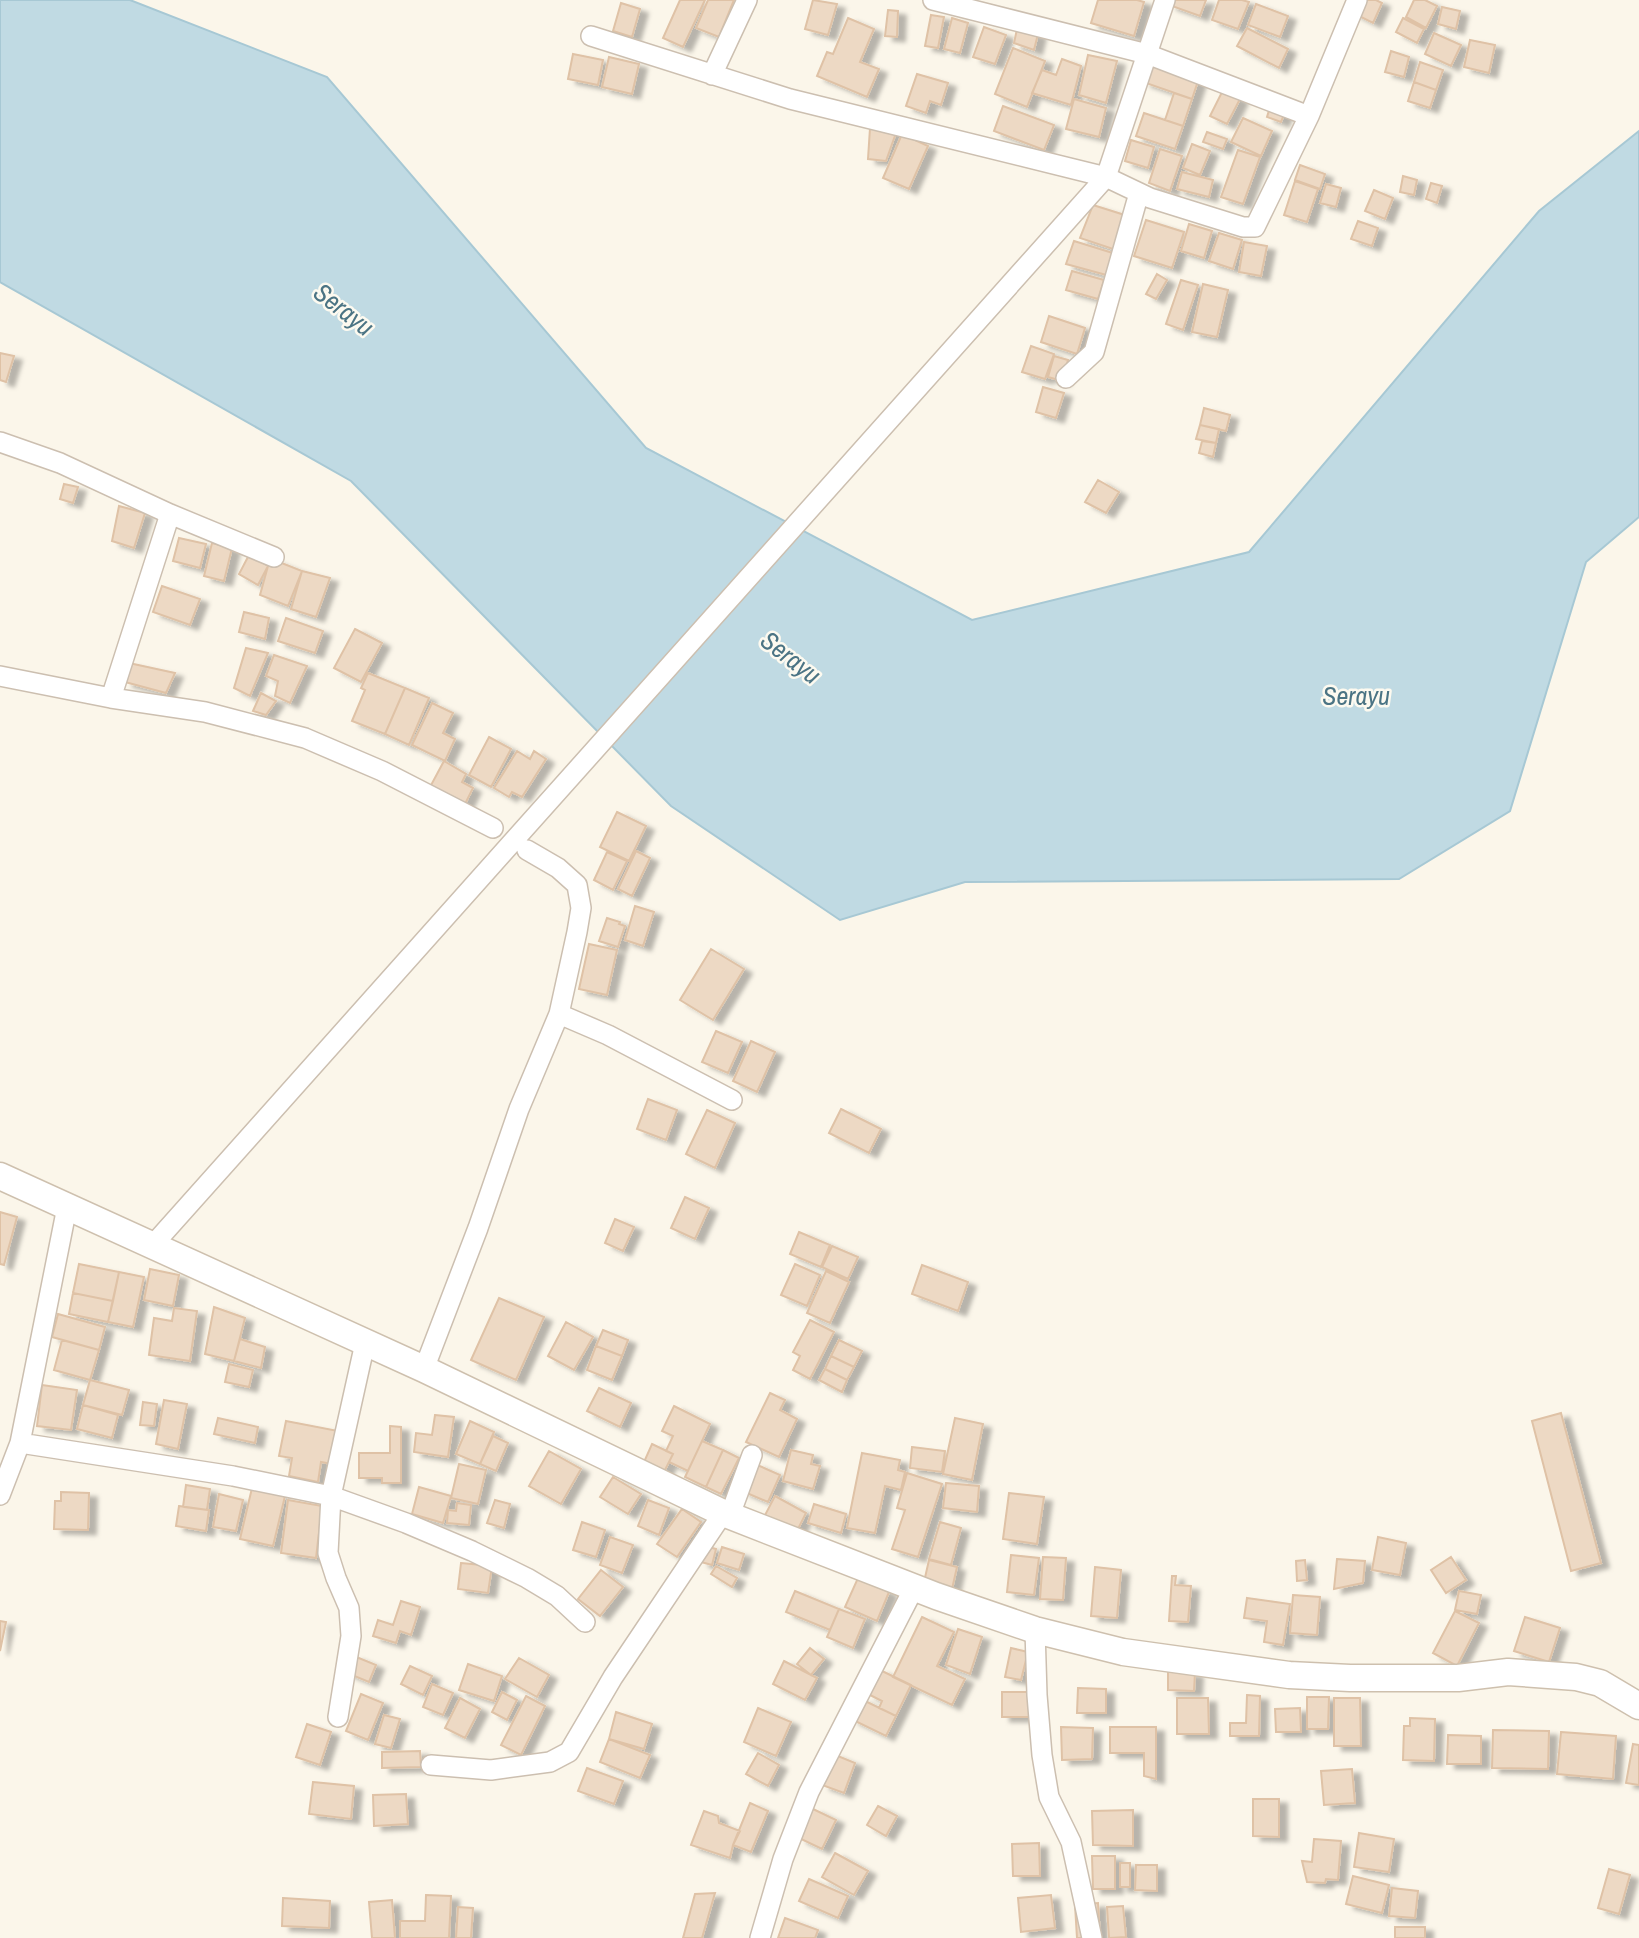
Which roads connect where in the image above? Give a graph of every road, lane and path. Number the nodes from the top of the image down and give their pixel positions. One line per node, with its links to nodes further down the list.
1 (747, 0): 7 (street)
2 (933, 0): 6 (street)
3 (1165, 0): 6 (street)
4 (1357, 0): 8 (street)
5 (591, 36): 7 (street)
6 (1147, 54): 8 (street); 9 (street)
7 (712, 75): 9 (street)
8 (1309, 116): 10 (street)
9 (1106, 177): 10 (street); 23 (street)
10 (1139, 193): 11 (street)
11 (1066, 377)
12 (0, 442): 13 (street)
13 (170, 514): 14 (street); 16 (street)
14 (274, 557)
15 (0, 676): 16 (street)
16 (111, 698): 17 (street)
17 (493, 828)
18 (527, 850): 19 (street)
19 (559, 1014): 20 (street); 25 (street)
20 (732, 1100)
21 (0, 1176): 22 (main road)
22 (67, 1207): 23 (main road); 26 (street)
23 (152, 1246): 24 (main road)
24 (365, 1343): 25 (main road); 29 (street)
25 (424, 1369): 30 (main road)
26 (20, 1443): 28 (street); 29 (street)
27 (752, 1455): 30 (street)
28 (0, 1495)
29 (331, 1496): 32 (street); 35 (street)
30 (727, 1514): 31 (main road); 36 (street)
31 (915, 1588): 33 (main road); 37 (street)
32 (585, 1622)
33 (1035, 1630): 34 (main road); 38 (street)
34 (1639, 1706)
35 (338, 1717)
36 (431, 1765)
37 (760, 1938)
38 (1092, 1938)

